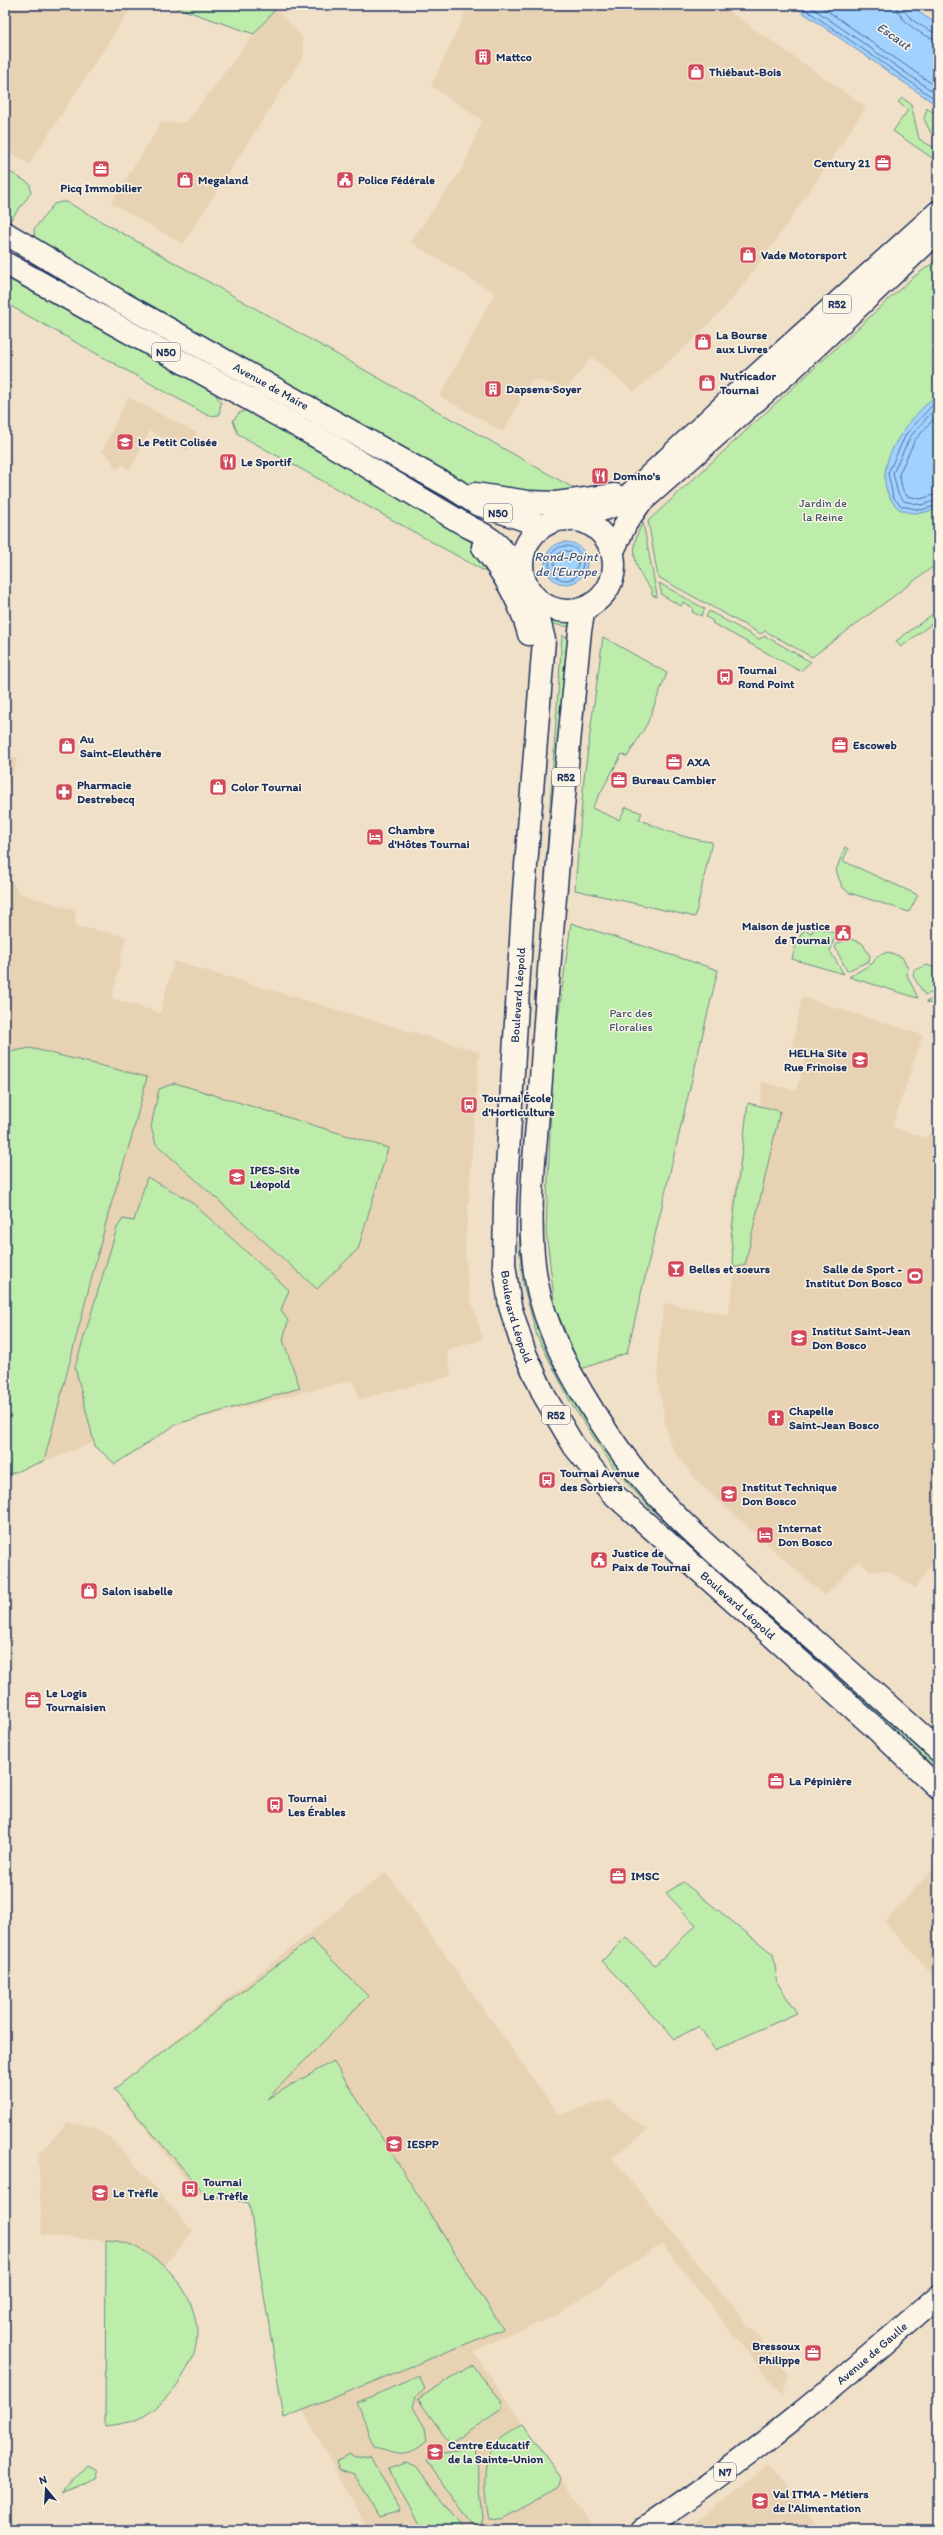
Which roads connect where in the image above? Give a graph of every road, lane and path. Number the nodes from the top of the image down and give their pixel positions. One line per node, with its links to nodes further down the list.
1 (938, 212): 6 (main road, R52)
2 (938, 231): 10 (main road, R52)
3 (5, 233): 5 (main road, Avenue de Maire / N50)
4 (5, 263): 8 (main road, Avenue de Maire / N50)
5 (456, 490): 6 (main road); 9 (main road, Avenue de Maire / N50)
6 (631, 493): 7 (main road, R52)
7 (571, 520): 9 (main road, R52); 10 (main road, R52)
8 (469, 526): 11 (main road, Avenue de Maire / N50); 14 (main road)
9 (543, 526): 11 (main road, R52)
10 (612, 553): 13 (main road, R52)
11 (522, 574): 12 (main road, R52)
12 (533, 596): 13 (main road, R52); 14 (main road, R52)
13 (589, 606): 15 (main road, Boulevard Léopold / R52)
14 (541, 678): 16 (main road, Boulevard Léopold / R52)
15 (938, 1750)
16 (938, 1788)
17 (938, 2296): 18 (main road, Avenue de Gaulle / N7)
18 (642, 2530)

